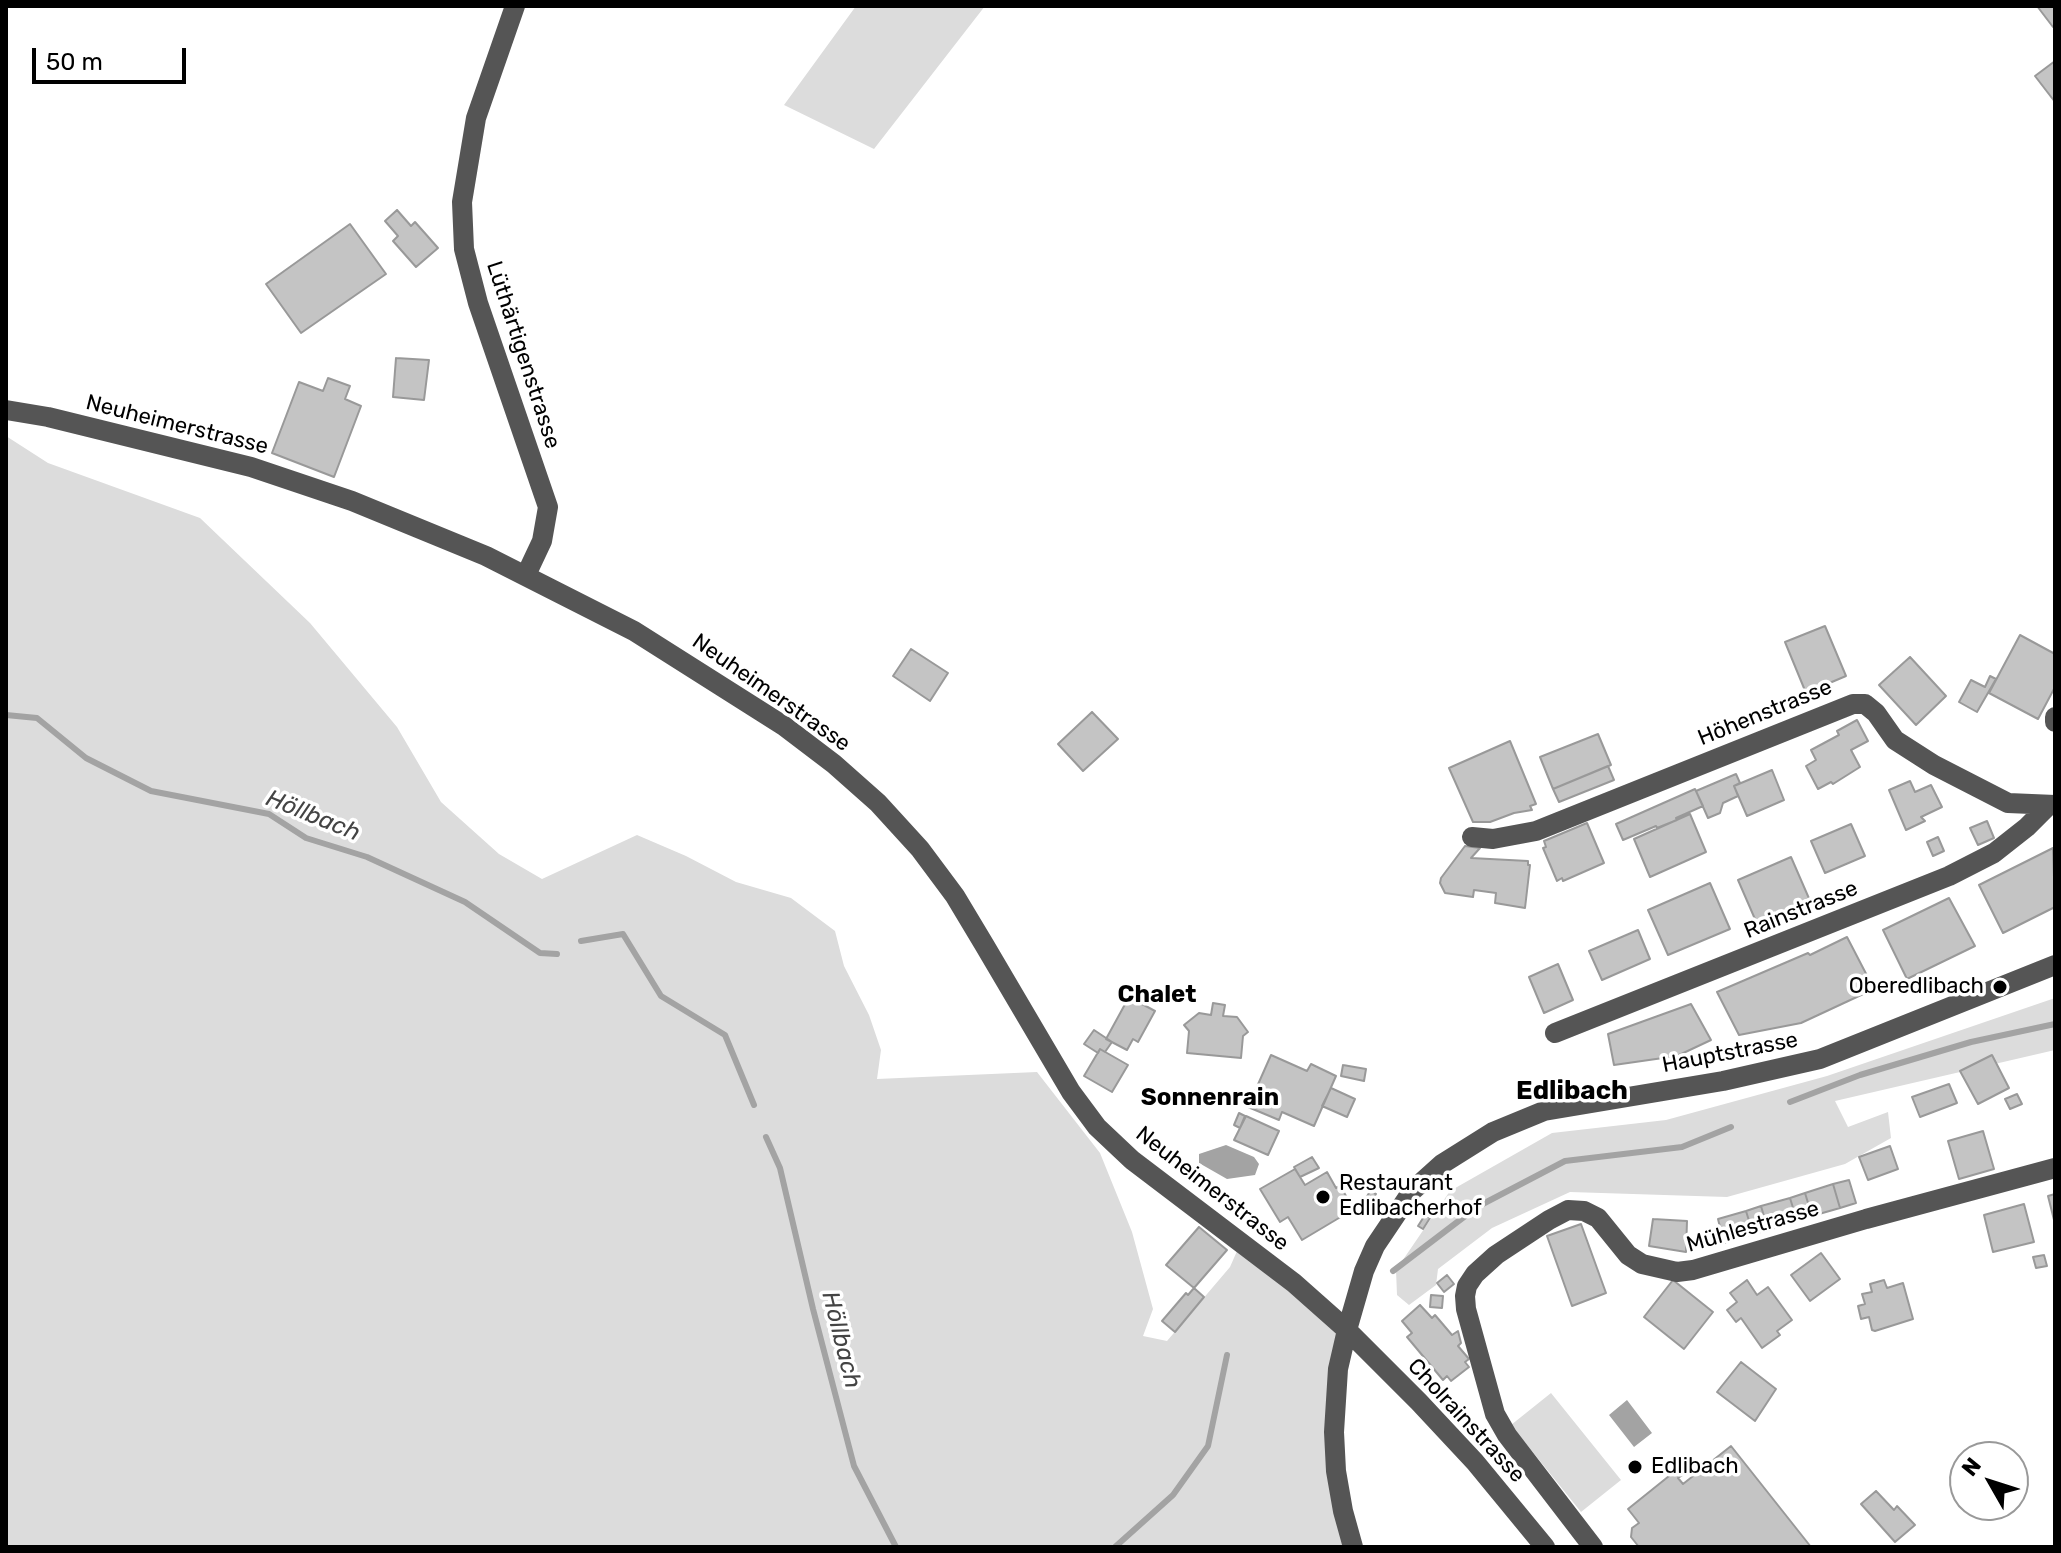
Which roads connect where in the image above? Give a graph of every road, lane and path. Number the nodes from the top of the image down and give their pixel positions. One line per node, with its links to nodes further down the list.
1 (515, 6): 3 (street, Lüthärtigenstrasse)
2 (6, 410): 3 (street, Neuheimerstrasse)
3 (526, 575): 9 (street, Neuheimerstrasse)
4 (2052, 805): 5 (street, Höhenstrasse); 7 (street, Rainstrasse)
5 (1472, 837)
6 (2055, 965): 9 (street, Hauptstrasse)
7 (1555, 1033)
8 (2055, 1168): 12 (street, Mühlestrasse)
9 (1347, 1330): 10 (street, Hauptstrasse); 11 (street, Cholrainstrasse)
10 (1353, 1547)
11 (1545, 1547)
12 (1593, 1547)

